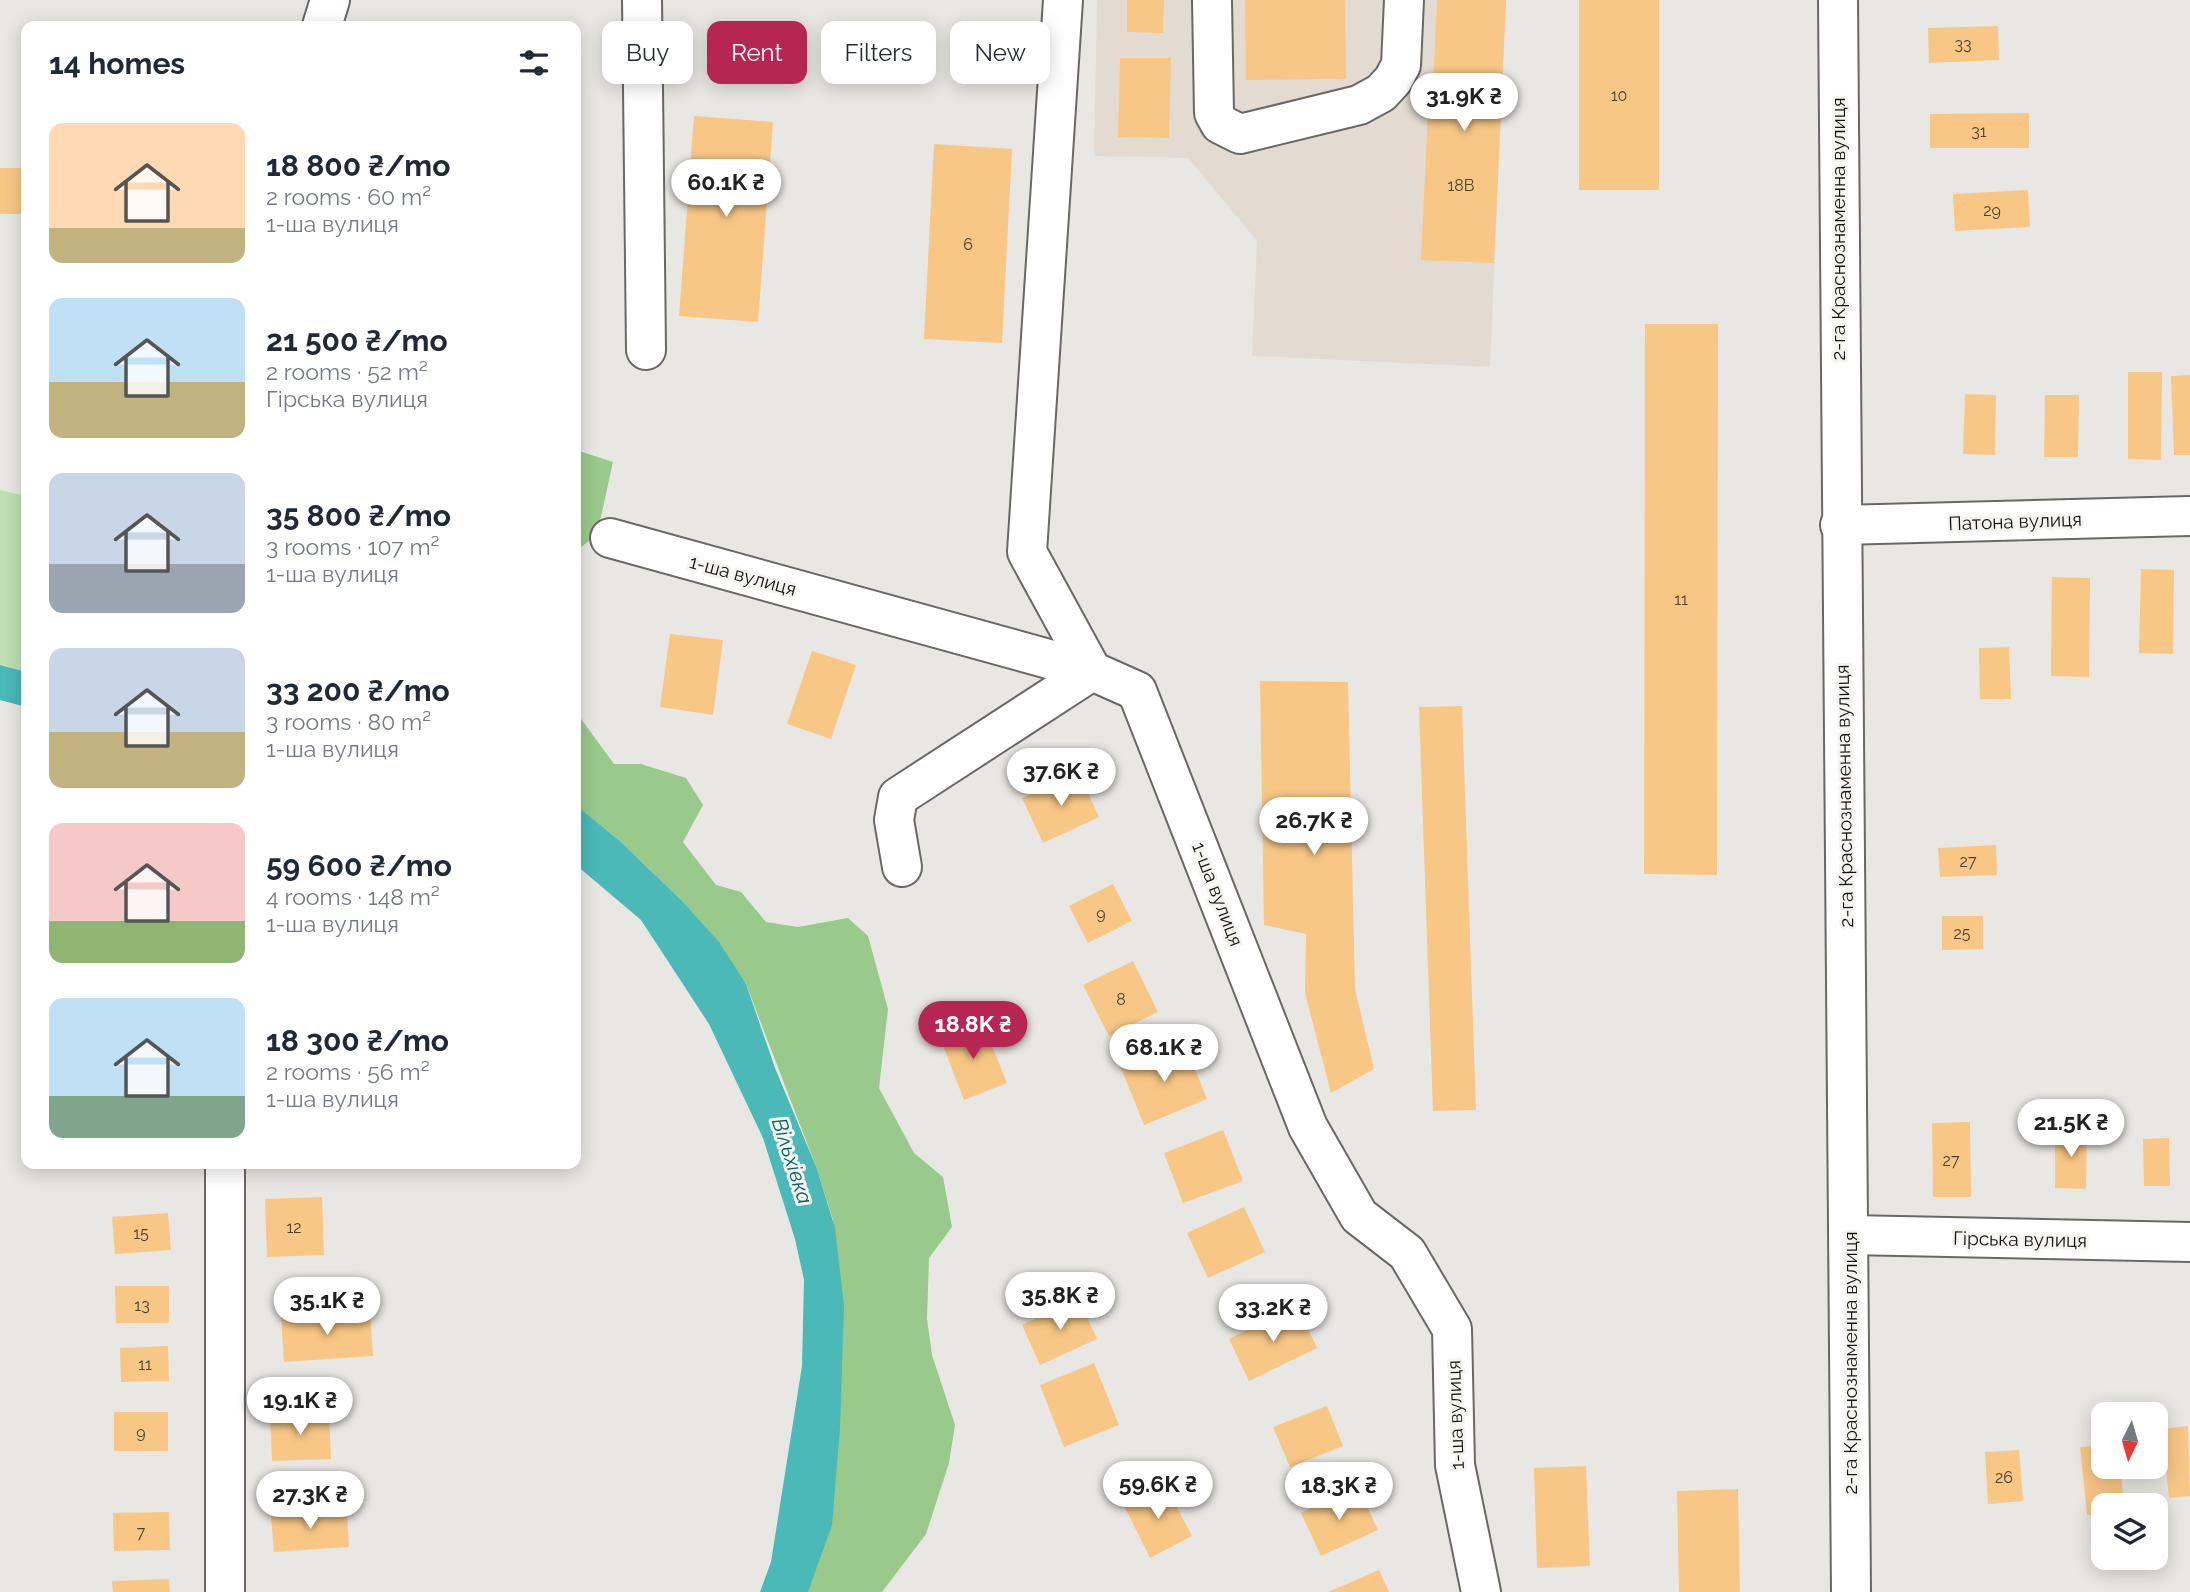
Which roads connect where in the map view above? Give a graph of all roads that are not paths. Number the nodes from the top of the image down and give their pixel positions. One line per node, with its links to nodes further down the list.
1 (330, 0): 7 (street)
2 (642, 0): 8 (street)
3 (1063, 0): 12 (street)
4 (1212, 0): 5 (street)
5 (1404, 0)
6 (1838, 0): 10 (street, 2-га Краснознаменна вулиця)
7 (324, 21)
8 (646, 349)
9 (2190, 516): 10 (street, Патона вулиця)
10 (1840, 526): 15 (street, 2-га Краснознаменна вулиця)
11 (610, 538): 12 (street, 1-ша вулиця)
12 (1092, 671): 13 (street); 18 (street, 1-ша вулиця)
13 (902, 867)
14 (225, 1169): 17 (street)
15 (1850, 1235): 16 (street, Гірська вулиця); 19 (street, 2-га Краснознаменна вулиця)
16 (2190, 1242)
17 (225, 1592)
18 (1481, 1592)
19 (1851, 1592)

